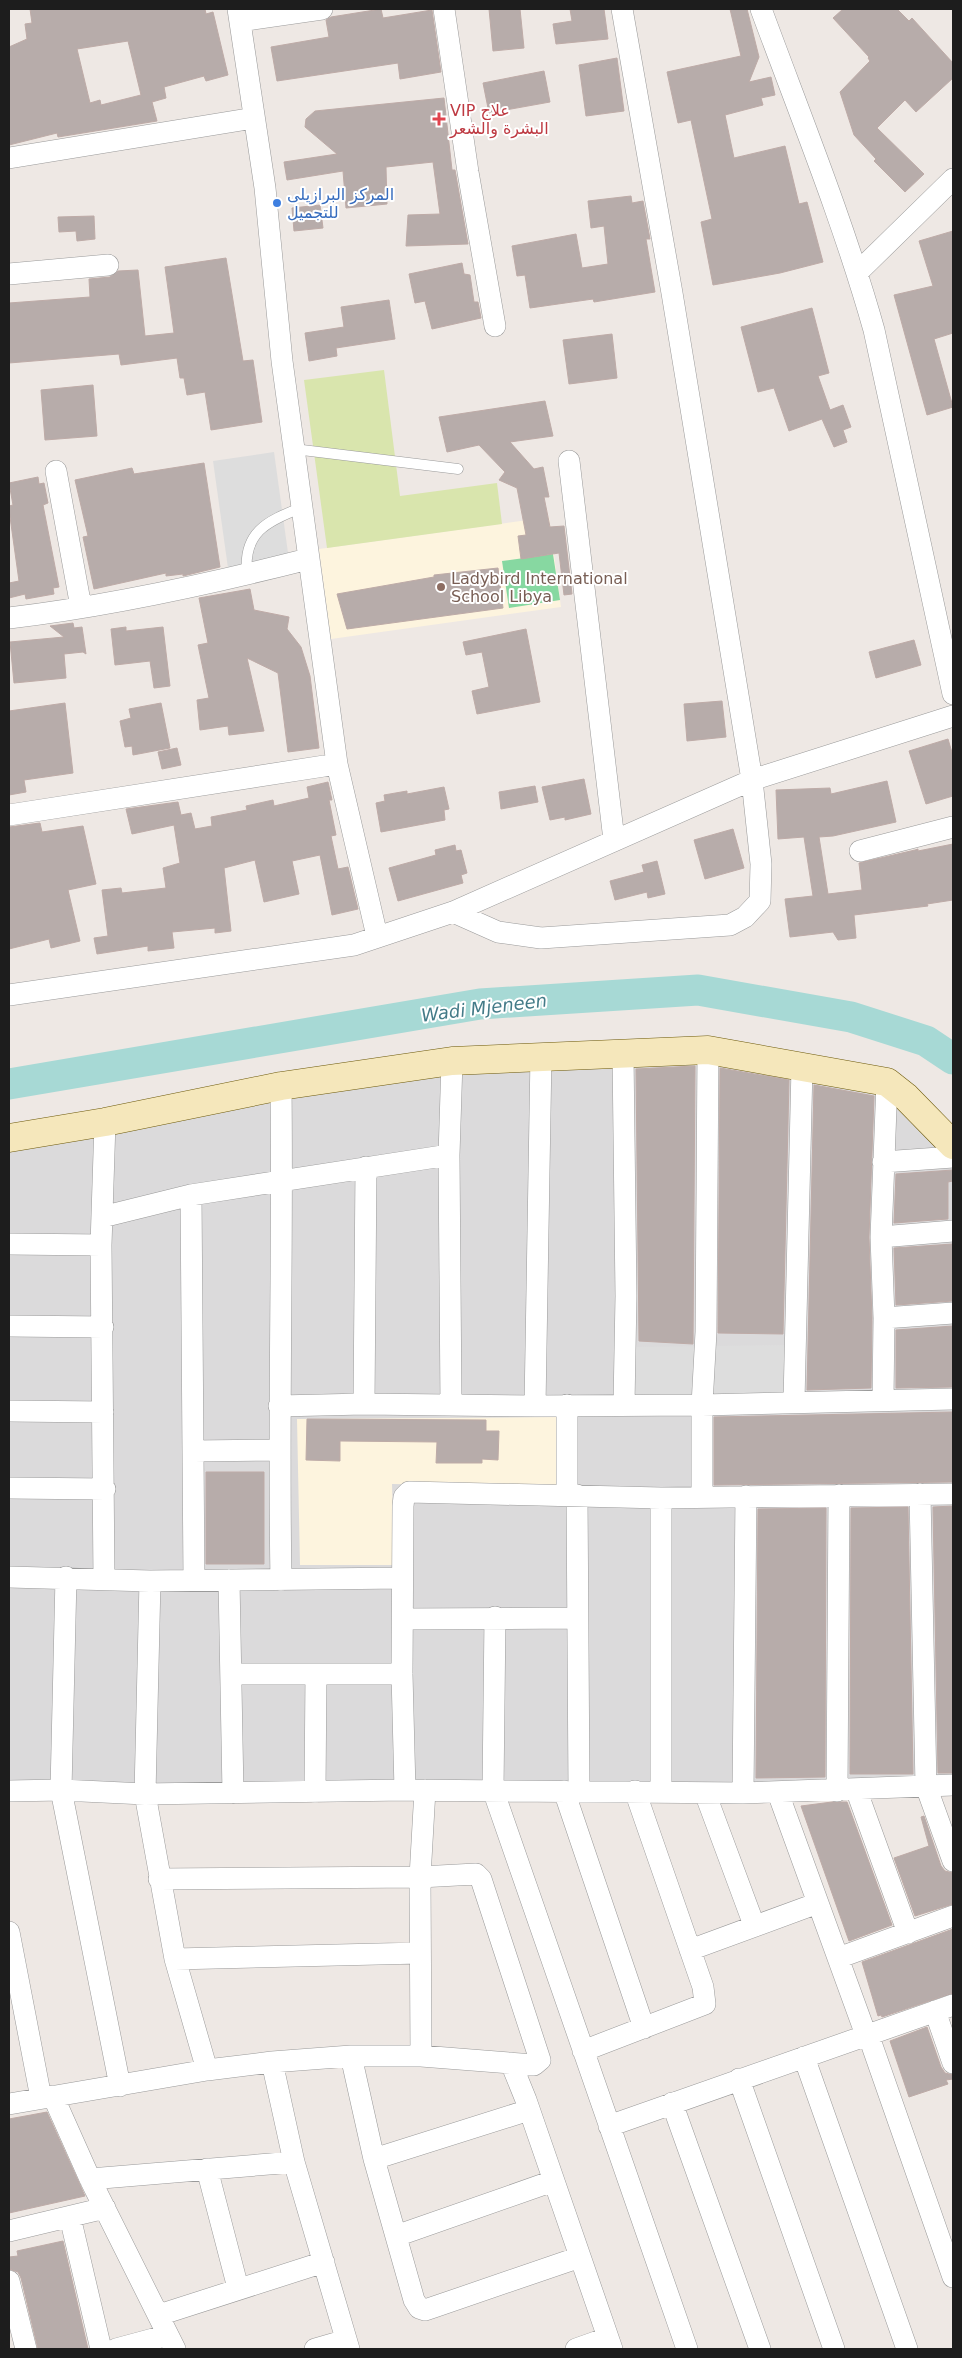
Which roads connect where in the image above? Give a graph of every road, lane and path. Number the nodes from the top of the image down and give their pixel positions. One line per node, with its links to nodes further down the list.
1 (322, 9): 5 (street)
2 (444, 9): 12 (street)
3 (622, 9): 25 (street)
4 (761, 9): 10 (street)
5 (239, 15): 6 (street)
6 (254, 118): 7 (street); 13 (street)
7 (9, 158)
8 (953, 179): 10 (street)
9 (108, 265): 11 (street)
10 (858, 272): 22 (street)
11 (9, 274)
12 (495, 326)
13 (294, 449): 15 (lane); 17 (street)
14 (570, 461): 28 (street)
15 (458, 469)
16 (56, 471): 20 (street)
17 (301, 508): 18 (street); 19 (lane)
18 (308, 559): 19 (street); 24 (street)
19 (248, 574): 20 (street)
20 (81, 607): 21 (street)
21 (9, 618)
22 (953, 694)
23 (953, 716): 25 (street)
24 (337, 764): 26 (street); 31 (street)
25 (752, 780): 28 (street); 30 (street)
26 (9, 815)
27 (953, 828): 29 (street)
28 (614, 840): 30 (street)
29 (860, 851)
30 (454, 912): 31 (street)
31 (377, 936): 32 (street)
32 (9, 995)
33 (708, 1050): 34 (street); 37 (street); 65 (street)
34 (624, 1054): 35 (street); 62 (street)
35 (541, 1056): 36 (street); 67 (street)
36 (452, 1061): 39 (street); 43 (street)
37 (802, 1068): 38 (street); 60 (street)
38 (887, 1082): 42 (street); 45 (street)
39 (281, 1086): 40 (street); 47 (street)
40 (105, 1122): 41 (street); 49 (street)
41 (9, 1138)
42 (953, 1145)
43 (449, 1154): 46 (street); 63 (street)
44 (953, 1157): 45 (street)
45 (883, 1162): 51 (street)
46 (366, 1167): 47 (street); 61 (street)
47 (282, 1181): 48 (street); 66 (street)
48 (191, 1195): 49 (street); 71 (street)
49 (102, 1217): 53 (street)
50 (953, 1231): 51 (street)
51 (881, 1237): 55 (street)
52 (9, 1244): 53 (street)
53 (101, 1245): 57 (street)
54 (953, 1313): 55 (street)
55 (884, 1318): 58 (street)
56 (9, 1326): 57 (street)
57 (103, 1327): 69 (street)
58 (883, 1399): 59 (street); 60 (street)
59 (953, 1399)
60 (794, 1401): 65 (street)
61 (364, 1404): 63 (street); 66 (street)
62 (624, 1404): 64 (street); 65 (street)
63 (451, 1405): 67 (street)
64 (567, 1405): 67 (street); 76 (street)
65 (702, 1405): 79 (street)
66 (279, 1406): 70 (street)
67 (535, 1406)
68 (9, 1410): 69 (street)
69 (103, 1412): 73 (street)
70 (279, 1450): 71 (street); 87 (street)
71 (194, 1451): 85 (street)
72 (9, 1488): 73 (street)
73 (105, 1489): 84 (street)
74 (920, 1494): 75 (street); 77 (street); 96 (street)
75 (953, 1494)
76 (572, 1495): 80 (street); 83 (street); 90 (street)
77 (839, 1495): 78 (street); 100 (street)
78 (746, 1496): 79 (street); 110 (street)
79 (702, 1497): 80 (street)
80 (661, 1498): 105 (street)
81 (9, 1577): 82 (street)
82 (66, 1578): 84 (street); 97 (street)
83 (402, 1578): 87 (street); 91 (street)
84 (104, 1579): 88 (street)
85 (194, 1580): 86 (street); 88 (street)
86 (229, 1580): 87 (street); 92 (street)
87 (281, 1580)
88 (150, 1581): 109 (street)
89 (495, 1617): 90 (street); 91 (street); 99 (street)
90 (577, 1618): 102 (street)
91 (403, 1619): 94 (street)
92 (231, 1674): 93 (street); 106 (street)
93 (316, 1674): 94 (street); 103 (street)
94 (402, 1674): 98 (street)
95 (953, 1785): 96 (street)
96 (926, 1786): 100 (street); 111 (street)
97 (60, 1790): 101 (street); 109 (street); 135 (street)
98 (415, 1790): 99 (street); 103 (street); 112 (street)
99 (493, 1790): 102 (street); 126 (street)
100 (846, 1790): 108 (street); 118 (street)
101 (9, 1791)
102 (572, 1791): 104 (street); 124 (street)
103 (315, 1792): 106 (street)
104 (636, 1792): 105 (street); 119 (street)
105 (662, 1792): 107 (street)
106 (233, 1793): 109 (street)
107 (705, 1793): 110 (street); 116 (street)
108 (778, 1793): 110 (street); 114 (street)
109 (145, 1794): 113 (street)
110 (743, 1794)
111 (953, 1861)
112 (420, 1877): 113 (street); 120 (street); 131 (street)
113 (160, 1879): 122 (street)
114 (818, 1903): 116 (street); 121 (street)
115 (953, 1916): 118 (street)
116 (754, 1925): 119 (street)
117 (9, 1932): 136 (street)
118 (908, 1933): 121 (street)
119 (690, 1950): 124 (street)
120 (420, 1953): 122 (street); 128 (street)
121 (838, 1958): 125 (street)
122 (175, 1959): 133 (street)
123 (944, 2008): 125 (street); 132 (street)
124 (644, 2028): 126 (street)
125 (867, 2034): 129 (street); 152 (street)
126 (583, 2051): 140 (street)
127 (351, 2056): 128 (street); 130 (street); 141 (street)
128 (421, 2056): 131 (street)
129 (804, 2056): 134 (street); 167 (street)
130 (272, 2062): 133 (street); 142 (street)
131 (511, 2063): 139 (street)
132 (953, 2063)
133 (207, 2070): 135 (street)
134 (739, 2079): 137 (street); 166 (street)
135 (120, 2086): 136 (street)
136 (47, 2097): 138 (street); 144 (street)
137 (672, 2103): 140 (street); 165 (street)
138 (9, 2104)
139 (529, 2110): 141 (street); 145 (street)
140 (609, 2126): 164 (street)
141 (374, 2159): 149 (street)
142 (294, 2162): 143 (street); 151 (street)
143 (207, 2169): 144 (street); 154 (street)
144 (90, 2179): 146 (street)
145 (553, 2182): 149 (street); 150 (street)
146 (105, 2208): 147 (street); 155 (street)
147 (70, 2217): 148 (street); 160 (street)
148 (9, 2231)
149 (396, 2236): 150 (street)
150 (580, 2257): 157 (street)
151 (324, 2262): 154 (street); 158 (street)
152 (953, 2277)
153 (9, 2281): 159 (street)
154 (238, 2288): 155 (street)
155 (158, 2315): 156 (street)
156 (171, 2342): 161 (street)
157 (610, 2344): 163 (street)
158 (348, 2345): 162 (street)
159 (26, 2349)
160 (101, 2349)
161 (116, 2349)
162 (315, 2349)
163 (576, 2349)
164 (687, 2349)
165 (760, 2349)
166 (834, 2349)
167 (907, 2349)

